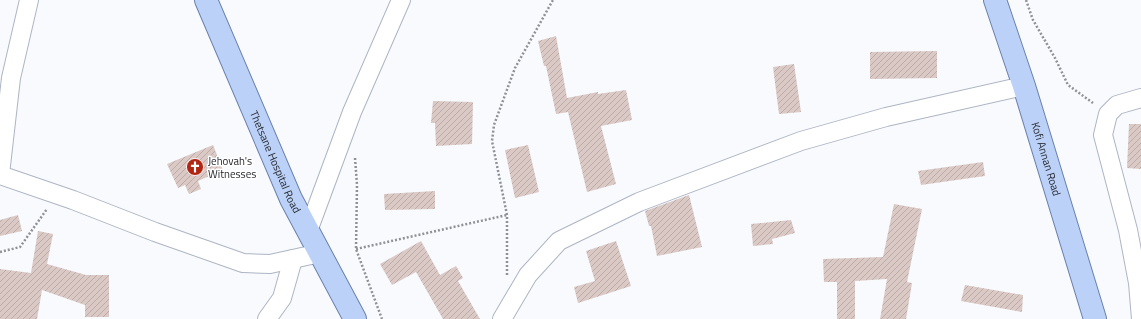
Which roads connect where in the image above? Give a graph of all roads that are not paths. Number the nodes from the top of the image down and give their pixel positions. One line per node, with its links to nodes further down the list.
1 (29, 0): 7 (street)
2 (206, 0): 8 (main road, Thetsane Hospital Road)
3 (401, 0): 8 (street)
4 (995, 0): 5 (main road, Kofi Annan Road)
5 (1024, 86): 13 (street); 14 (main road, Kofi Annan Road)
6 (1141, 98): 15 (street)
7 (0, 174): 10 (street)
8 (308, 231): 9 (main road, Thetsane Hospital Road)
9 (320, 253): 10 (street); 12 (main road, Thetsane Hospital Road)
10 (293, 259): 11 (street)
11 (268, 319)
12 (355, 319)
13 (502, 319)
14 (1095, 319)
15 (1141, 319)

